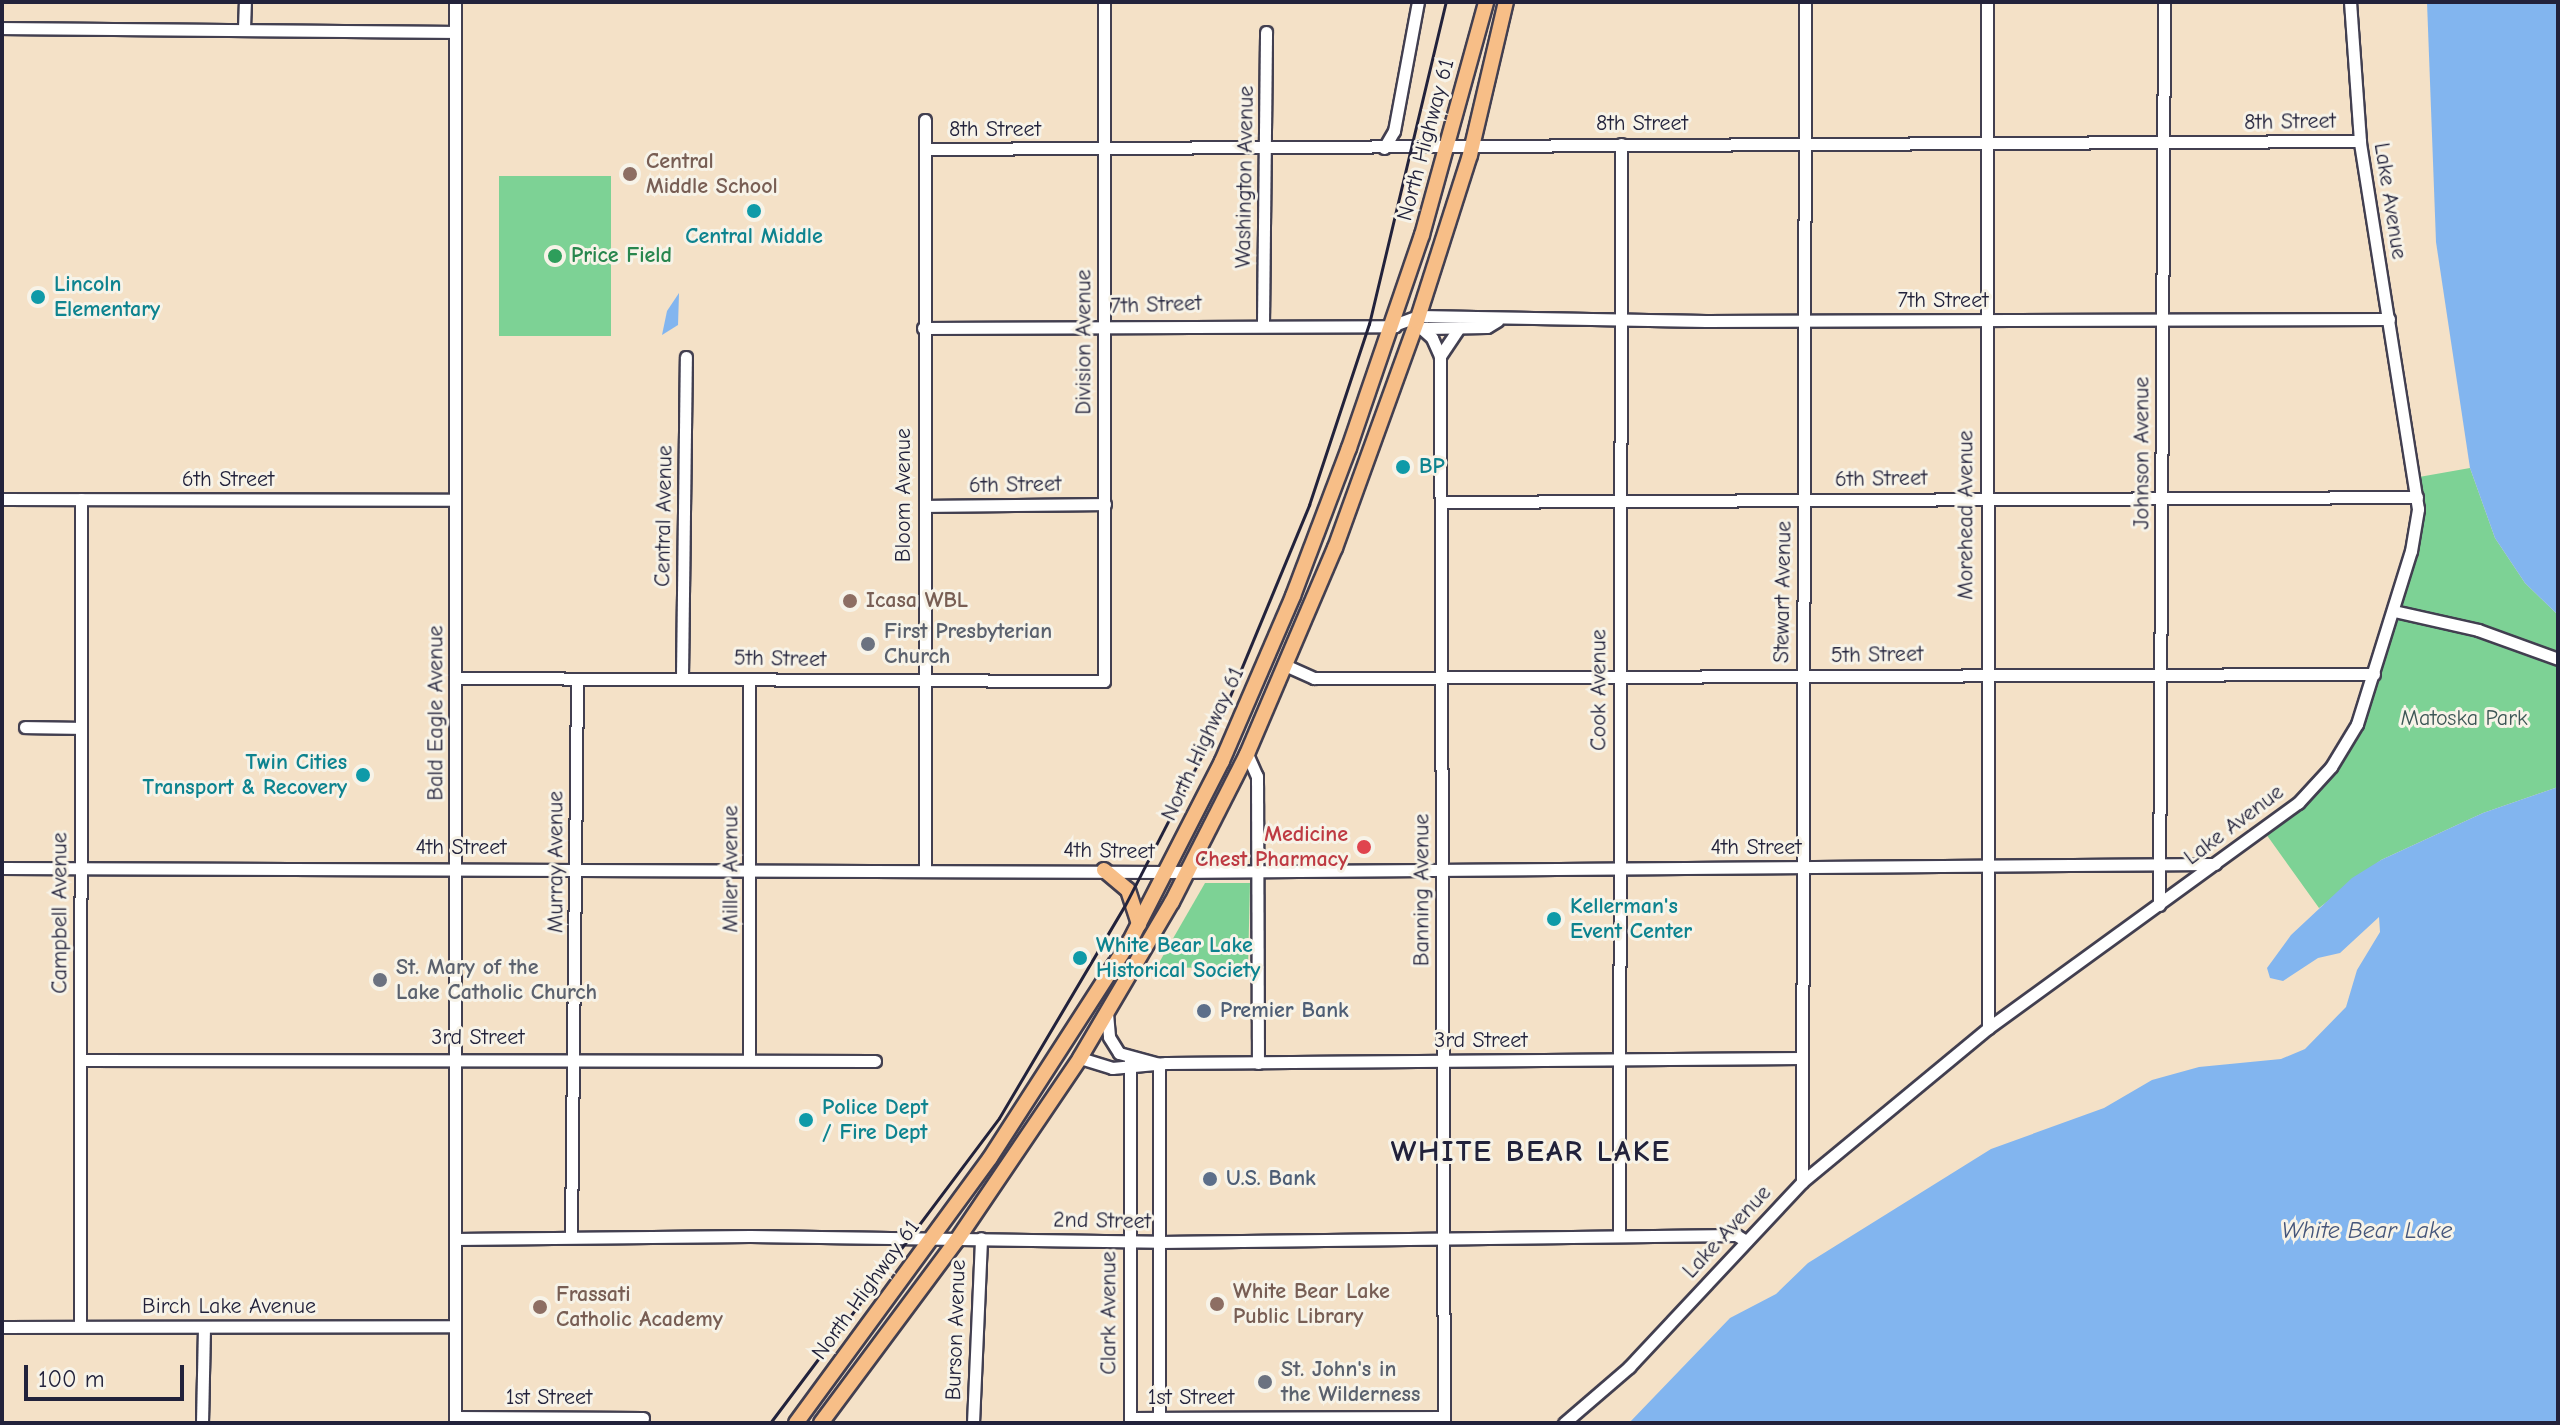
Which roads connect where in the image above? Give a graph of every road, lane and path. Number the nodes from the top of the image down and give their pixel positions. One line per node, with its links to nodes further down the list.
1 (245, 2): 12 (street)
2 (455, 2): 13 (street, Bald Eagle Avenue)
3 (1104, 2): 26 (street, Division Avenue)
4 (1418, 2): 24 (street)
5 (1486, 2): 21 (main road, North Highway 61)
6 (1506, 2): 22 (main road, North Highway 61)
7 (1805, 2): 17 (street, Stewart Avenue)
8 (1987, 2): 18 (street, Morehead Avenue)
9 (2164, 2): 19 (street, Johnson Avenue)
10 (2350, 2): 16 (street, Lake Avenue)
11 (2, 28): 12 (street)
12 (244, 28): 13 (street)
13 (454, 32): 46 (street, Bald Eagle Avenue)
14 (1266, 32): 23 (street, Washington Avenue)
15 (925, 120): 25 (street, Bloom Avenue)
16 (2360, 141): 19 (street, 8th Street); 28 (street, Lake Avenue)
17 (1805, 143): 18 (street, 8th Street); 20 (street, 8th Street); 31 (street, Stewart Avenue)
18 (1987, 143): 19 (street, 8th Street); 32 (street, Morehead Avenue)
19 (2164, 143): 27 (street, Johnson Avenue)
20 (1621, 144): 22 (street, 8th Street); 30 (street, Cook Avenue)
21 (1447, 147): 22 (street, 8th Street); 24 (street, 8th Street); 35 (main road, North Highway 61)
22 (1472, 147): 34 (main road, North Highway 61)
23 (1266, 148): 24 (street, 8th Street); 26 (street, 8th Street); 33 (street, Washington Avenue)
24 (1384, 148)
25 (925, 149): 26 (street, 8th Street); 37 (street, Bloom Avenue)
26 (1103, 150): 36 (street, Division Avenue)
27 (2162, 318): 28 (street, 7th Street); 32 (street, 7th Street); 41 (street, Johnson Avenue)
28 (2389, 319): 42 (street, Lake Avenue)
29 (1498, 320): 30 (street, 7th Street); 34 (street, 7th Street); 38 (street, 7th Street)
30 (1620, 321): 31 (street, 7th Street); 48 (street, Cook Avenue)
31 (1804, 321): 32 (street, 7th Street); 47 (street, Stewart Avenue)
32 (1986, 321): 43 (street, Morehead Avenue)
33 (1263, 323): 35 (street, 7th Street); 36 (street, 7th Street)
34 (1418, 324): 35 (street, 7th Street); 38 (street, 7th Street); 39 (street); 55 (main road, North Highway 61)
35 (1391, 326): 53 (main road, North Highway 61)
36 (1103, 327): 37 (street, 7th Street); 50 (street, Division Avenue)
37 (923, 328): 51 (street, Bloom Avenue)
38 (1459, 328): 39 (street)
39 (1440, 356): 49 (street, Banning Avenue)
40 (686, 357): 59 (street, Central Avenue)
41 (2162, 495): 42 (street, 6th Street); 43 (street, 6th Street); 57 (street, Johnson Avenue)
42 (2417, 497): 52 (street, Lake Avenue)
43 (1986, 498): 47 (street, 6th Street); 56 (street, Morehead Avenue)
44 (2, 499): 45 (street, 6th Street)
45 (81, 499): 46 (street, 6th Street); 69 (street, Campbell Avenue)
46 (454, 500): 62 (street, Bald Eagle Avenue)
47 (1805, 500): 48 (street, 6th Street); 61 (street, Stewart Avenue)
48 (1621, 501): 49 (street, 6th Street); 60 (street, Cook Avenue)
49 (1442, 502): 63 (street, Banning Avenue)
50 (1105, 504): 51 (street, 6th Street); 67 (street, Division Avenue)
51 (925, 506): 66 (street, Bloom Avenue)
52 (2394, 611): 54 (street); 58 (street, Lake Avenue)
53 (1276, 636): 55 (main road); 86 (main road, North Highway 61)
54 (2558, 659)
55 (1287, 666): 63 (street, 5th Street); 70 (main road, North Highway 61)
56 (1984, 674): 57 (street, 5th Street); 61 (street, 5th Street); 73 (street, Morehead Avenue)
57 (2162, 674): 58 (street, 5th Street); 72 (street, Johnson Avenue)
58 (2374, 674): 71 (street, Lake Avenue)
59 (682, 676): 64 (street, 5th Street); 65 (street, 5th Street)
60 (1618, 676): 61 (street, 5th Street); 63 (street, 5th Street); 77 (street, Cook Avenue)
61 (1802, 676): 78 (street, Stewart Avenue)
62 (456, 678): 65 (street, 5th Street); 79 (street, Bald Eagle Avenue)
63 (1442, 678): 81 (street, Banning Avenue)
64 (749, 679): 66 (street, 5th Street); 83 (street, Miller Avenue)
65 (577, 680): 76 (street, Murray Avenue)
66 (924, 680): 67 (street, 5th Street); 80 (street, Bloom Avenue)
67 (1104, 681)
68 (25, 727): 69 (street)
69 (81, 728): 75 (street, Campbell Avenue)
70 (1247, 754): 84 (main road, North Highway 61); 85 (street)
71 (2215, 864): 72 (street, 4th Street); 87 (street, Lake Avenue)
72 (2159, 865): 73 (street, 4th Street); 87 (street, Johnson Avenue)
73 (1986, 867): 78 (street, 4th Street); 91 (street, Morehead Avenue)
74 (2, 868): 75 (street, 4th Street)
75 (79, 868): 79 (street, 4th Street); 96 (street, Campbell Avenue)
76 (576, 868): 79 (street, 4th Street); 83 (street, 4th Street); 92 (street, Murray Avenue)
77 (1620, 868): 78 (street, 4th Street); 81 (street, 4th Street); 100 (street, Cook Avenue)
78 (1803, 868): 94 (street, Stewart Avenue)
79 (455, 869): 95 (street, Bald Eagle Avenue)
80 (925, 869): 82 (street, 4th Street); 83 (street, 4th Street)
81 (1443, 869): 85 (street, 4th Street); 99 (street, Banning Avenue)
82 (1104, 870): 86 (street, 4th Street); 88 (main road)
83 (752, 871): 97 (street, Miller Avenue)
84 (1189, 871): 85 (street, 4th Street); 86 (street, 4th Street); 89 (main road, North Highway 61)
85 (1259, 871): 102 (street)
86 (1168, 872): 88 (main road, North Highway 61)
87 (2159, 905): 91 (street, Lake Avenue)
88 (1139, 924): 90 (main road, North Highway 61)
89 (1107, 1013): 93 (main road, North Highway 61); 101 (street)
90 (1076, 1025): 93 (main road); 111 (main road, North Highway 61)
91 (1988, 1028): 104 (street, Lake Avenue)
92 (576, 1058): 95 (street, 3rd Street); 97 (street, 3rd Street); 106 (street, Murray Avenue)
93 (1080, 1058): 101 (street, 3rd Street); 110 (main road, North Highway 61)
94 (1802, 1058): 100 (street, 3rd Street); 104 (street, Stewart Avenue)
95 (455, 1059): 96 (street, 3rd Street); 108 (street, Bald Eagle Avenue)
96 (81, 1060): 115 (street, Campbell Avenue)
97 (749, 1060): 98 (street, 3rd Street)
98 (875, 1061)
99 (1442, 1061): 100 (street, 3rd Street); 102 (street, 3rd Street); 109 (street, Banning Avenue)
100 (1620, 1061): 105 (street, Cook Avenue)
101 (1128, 1063): 103 (street, 3rd Street); 113 (street, Clark Avenue)
102 (1258, 1063): 103 (street, 3rd Street)
103 (1159, 1064): 114 (street)
104 (1802, 1182): 112 (street, Lake Avenue)
105 (1619, 1235): 109 (street, 2nd Street); 112 (street, 2nd Street)
106 (571, 1236): 108 (street, 2nd Street); 111 (street, 2nd Street)
107 (981, 1238): 110 (street, 2nd Street); 113 (street, 2nd Street); 128 (street, Burson Avenue)
108 (455, 1239): 116 (street, Bald Eagle Avenue)
109 (1446, 1239): 114 (street, 2nd Street); 124 (street, Banning Avenue)
110 (957, 1240): 111 (street, 2nd Street); 127 (main road, North Highway 61)
111 (930, 1241): 126 (main road, North Highway 61)
112 (1746, 1241): 129 (street, Lake Avenue)
113 (1129, 1242): 114 (street, 2nd Street); 122 (street, Clark Avenue)
114 (1159, 1242): 123 (street)
115 (80, 1326): 117 (street, Birch Lake Avenue); 118 (street, Birch Lake Avenue)
116 (455, 1326): 118 (street, Birch Lake Avenue); 120 (street, Bald Eagle Avenue)
117 (2, 1327)
118 (204, 1328): 125 (street)
119 (643, 1418): 121 (street, 1st Street)
120 (455, 1420): 121 (street, 1st Street)
121 (576, 1420)
122 (1130, 1420): 123 (street, 1st Street)
123 (1159, 1420): 124 (street, 1st Street)
124 (1444, 1420)
125 (202, 1423)
126 (796, 1423)
127 (821, 1423)
128 (973, 1423)
129 (1564, 1423)

